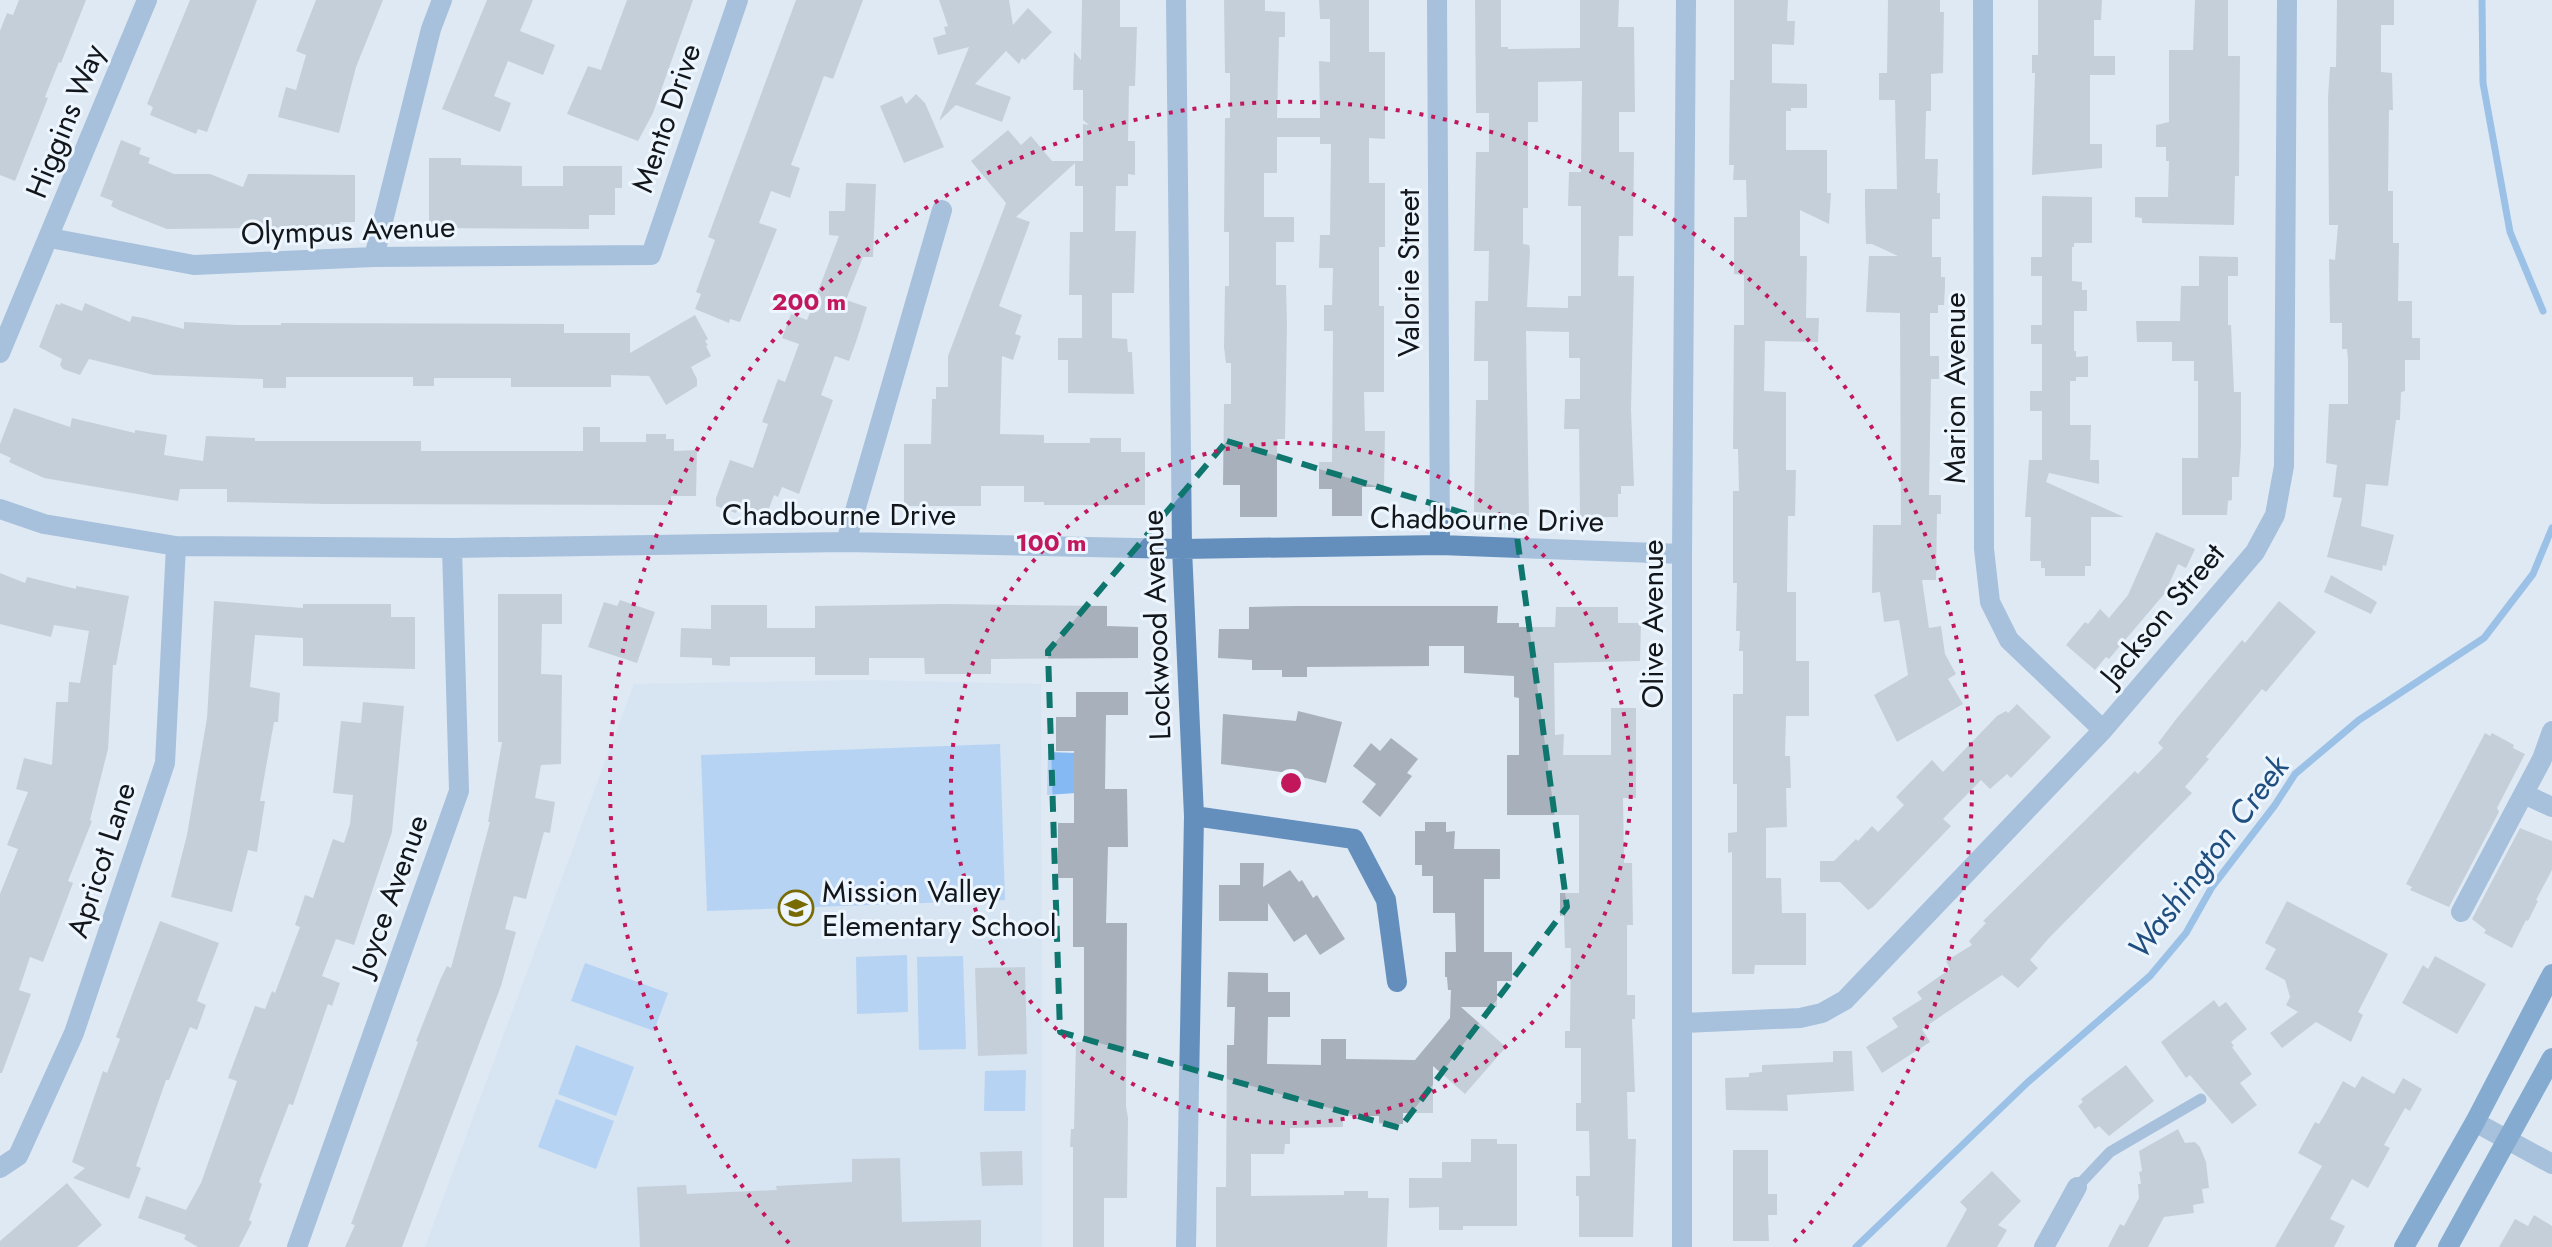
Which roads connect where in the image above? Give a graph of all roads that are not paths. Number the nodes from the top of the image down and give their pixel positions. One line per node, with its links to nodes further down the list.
1 (147, 0): 10 (street, Higgins Way)
2 (442, 0): 12 (street)
3 (738, 0): 11 (street, Mento Drive)
4 (1176, 0): 19 (street, Lockwood Avenue)
5 (1437, 0): 16 (street, Valorie Street)
6 (1686, 0): 20 (street, Olive Avenue)
7 (1983, 0): 21 (street, Marion Avenue)
8 (2287, 0): 21 (street, Jackson Street)
9 (942, 210): 15 (street)
10 (50, 238): 12 (street, Olympus Avenue); 13 (street, Higgins Way)
11 (651, 255): 12 (street, Olympus Avenue)
12 (374, 257)
13 (0, 353)
14 (0, 509): 17 (street, Chadbourne Drive)
15 (846, 542): 18 (street, Chadbourne Drive); 19 (street, Chadbourne Drive)
16 (1440, 545): 19 (street, Chadbourne Drive); 20 (street, Chadbourne Drive)
17 (176, 546): 18 (street, Chadbourne Drive); 35 (street, Apricot Lane)
18 (452, 548): 37 (street, Joyce Avenue)
19 (1182, 549): 25 (street, Lockwood Avenue)
20 (1682, 554): 29 (street, Olive Avenue)
21 (2103, 730): 29 (street, Jackson Street)
22 (2552, 731): 23 (street)
23 (2524, 794): 24 (street); 26 (street)
24 (2552, 807)
25 (1194, 816): 28 (street); 38 (street, Lockwood Avenue)
26 (2461, 912)
27 (2552, 974): 32 (main road)
28 (1397, 982)
29 (1684, 1023): 39 (street, Olive Avenue)
30 (2552, 1058): 33 (main road)
31 (2201, 1099): 36 (lane)
32 (2475, 1122): 33 (street); 41 (main road)
33 (2508, 1140): 34 (street); 42 (main road)
34 (2552, 1164)
35 (0, 1168)
36 (2077, 1187): 40 (street)
37 (297, 1247)
38 (1186, 1247)
39 (1682, 1247)
40 (2044, 1247)
41 (2404, 1247)
42 (2448, 1247)

